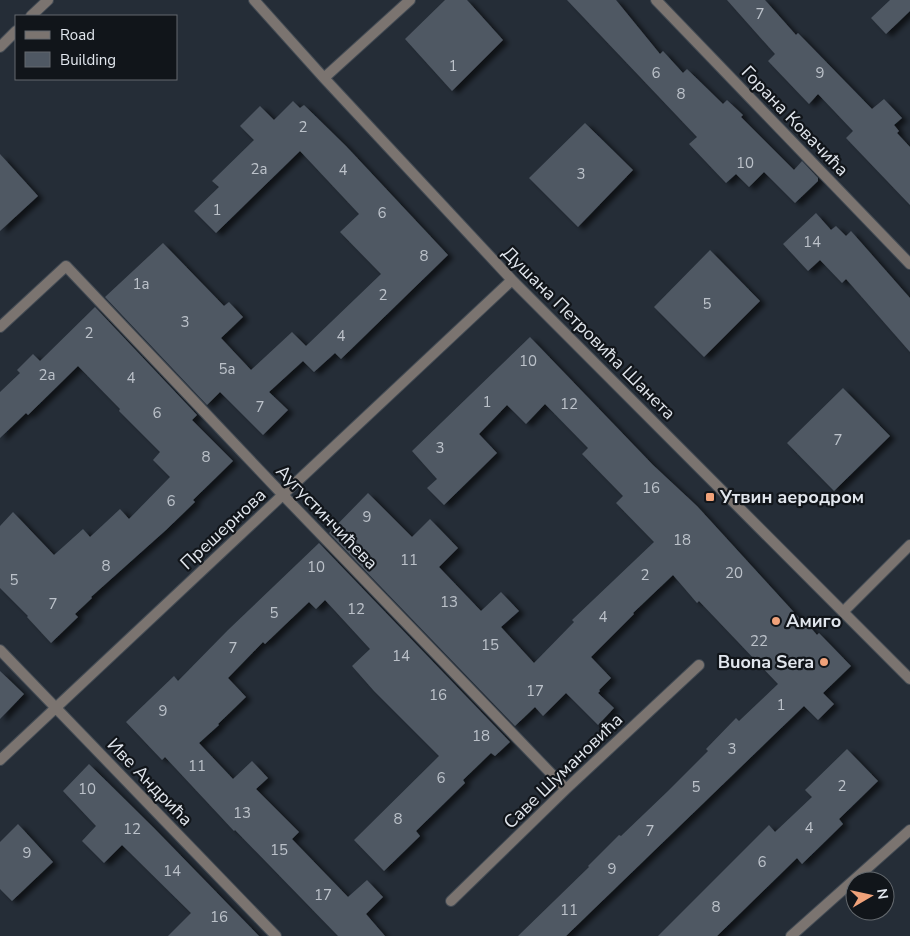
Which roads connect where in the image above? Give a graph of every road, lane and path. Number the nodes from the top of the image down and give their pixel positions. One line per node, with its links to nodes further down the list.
1 (48, 0): 5 (street)
2 (254, 0): 8 (street, Душана Петровића Шанета)
3 (410, 0): 8 (street)
4 (656, 0): 9 (street, Горана Ковачића)
5 (32, 15)
6 (15, 32): 7 (street)
7 (0, 47)
8 (324, 78): 10 (street, Душана Петровића Шанета)
9 (910, 264)
10 (512, 280): 12 (street, Прешернова); 14 (street, Душана Петровића Шанета)
11 (0, 327): 12 (street, Аугустинчићева)
12 (283, 495): 18 (street, Прешернова); 20 (street, Аугустинчићева)
13 (910, 544): 14 (street)
14 (843, 612): 17 (street, Душана Петровића Шанета)
15 (0, 650): 18 (street, Иве Андрића)
16 (699, 665): 20 (street, Саве Шумановића)
17 (910, 680)
18 (56, 707): 19 (street, Прешернова); 23 (street, Иве Андрића)
19 (0, 760)
20 (566, 789): 22 (street, Саве Шумановића)
21 (910, 830): 24 (street)
22 (451, 901)
23 (276, 936)
24 (791, 936)

